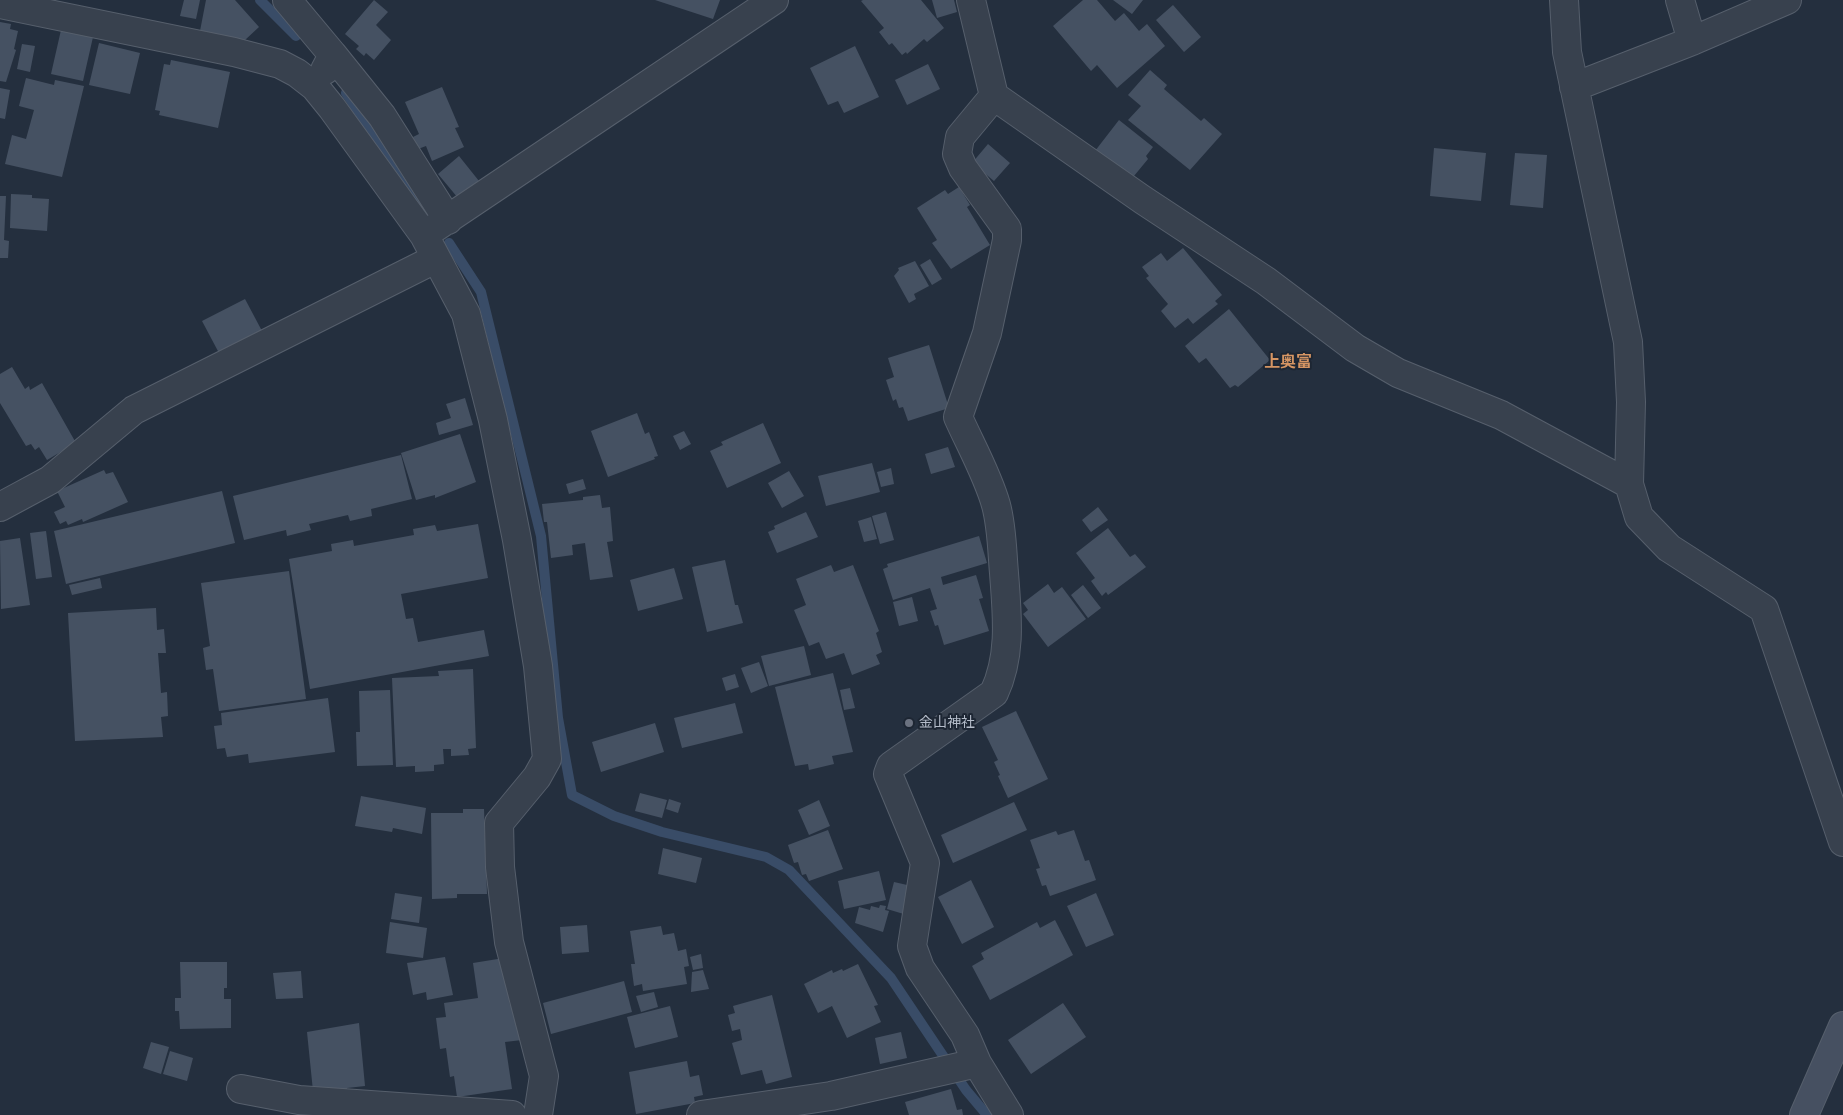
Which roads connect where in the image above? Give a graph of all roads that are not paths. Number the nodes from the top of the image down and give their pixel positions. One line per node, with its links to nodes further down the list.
1 (287, 0): 9 (street)
2 (774, 0): 13 (street)
3 (971, 0): 12 (street)
4 (1564, 0): 11 (street)
5 (1680, 0): 8 (street)
6 (1787, 0): 8 (street)
7 (0, 4): 10 (street)
8 (1692, 41): 11 (street)
9 (333, 55): 10 (street); 13 (street)
10 (315, 87): 14 (street)
11 (1574, 87): 15 (street)
12 (994, 96): 15 (street); 19 (street)
13 (448, 220): 14 (street)
14 (430, 247): 16 (street); 22 (street)
15 (1630, 484): 17 (street)
16 (0, 507)
17 (1843, 842)
18 (1843, 1026): 25 (main road)
19 (978, 1063): 23 (street); 24 (street)
20 (241, 1090): 21 (street)
21 (512, 1115)
22 (538, 1115)
23 (701, 1115)
24 (1009, 1115)
25 (1804, 1115)

